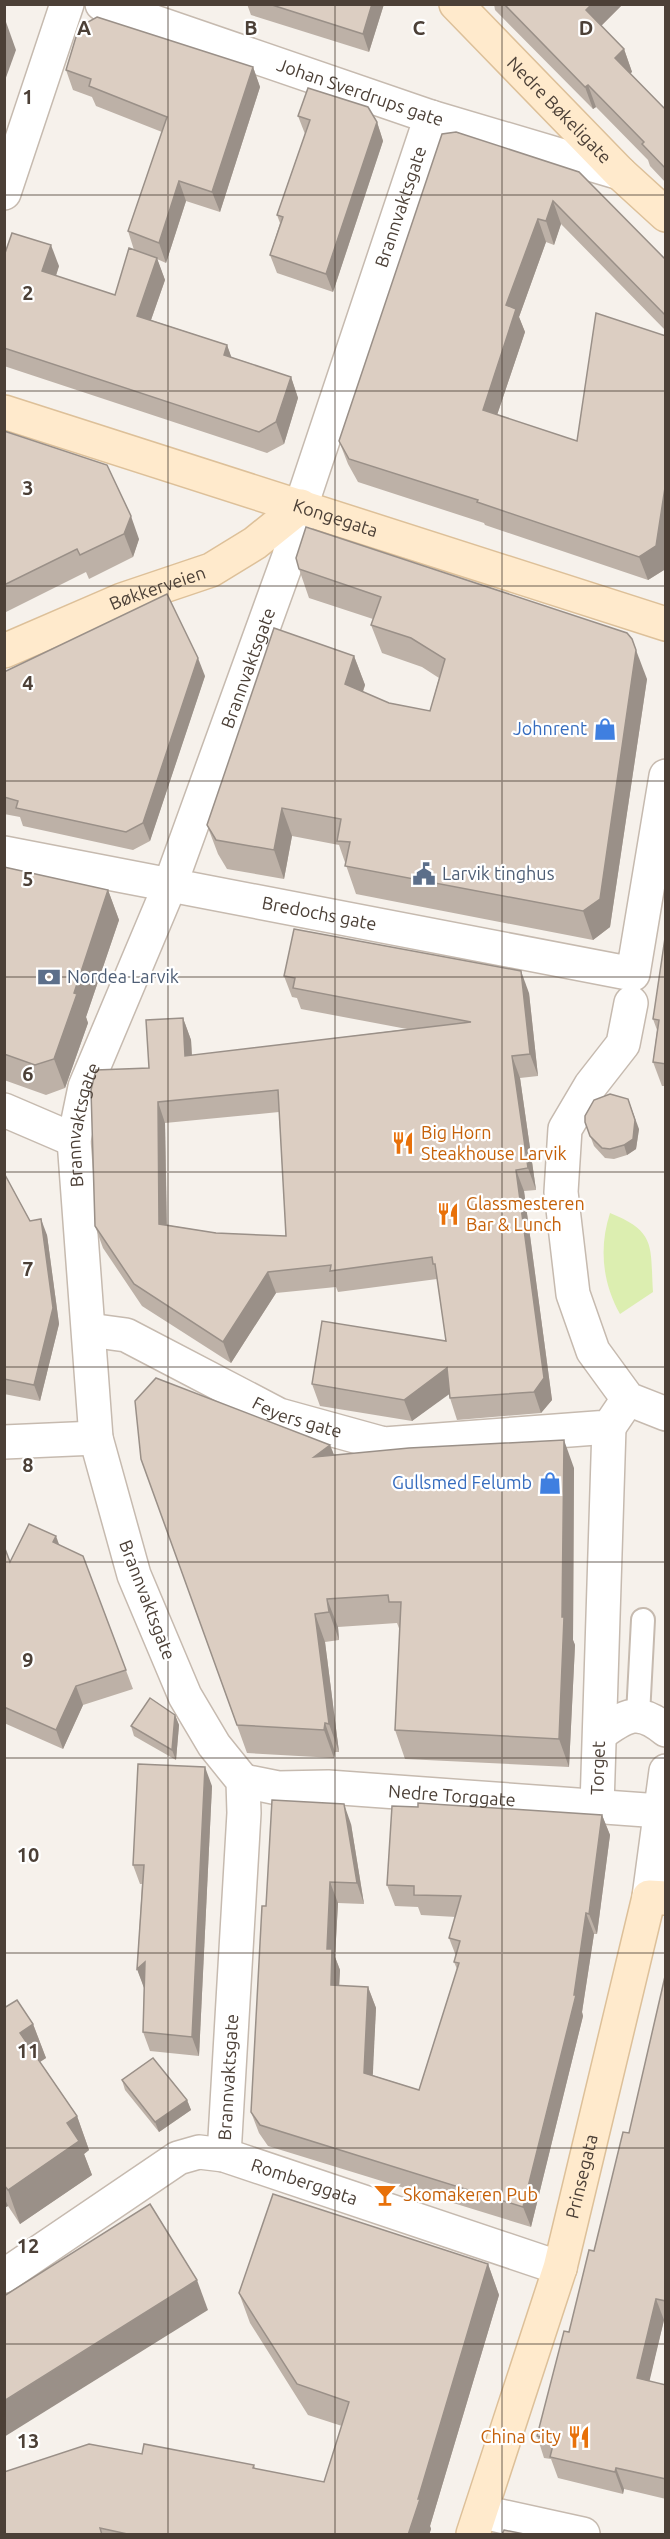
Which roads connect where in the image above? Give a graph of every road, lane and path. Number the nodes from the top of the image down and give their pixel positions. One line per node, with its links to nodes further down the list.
1 (67, 4): 6 (street)
2 (102, 4): 4 (street, Johan Sverdrups gate)
3 (459, 6): 5 (main road, Nedre Bøkeligate)
4 (431, 117): 5 (street, Johan Sverdrups gate); 9 (street, Brannvaktsgate)
5 (620, 173): 7 (main road, Nedre Bøkeligate)
6 (4, 193)
7 (666, 215)
8 (4, 412): 9 (main road, Kongegata)
9 (301, 506): 10 (main road, Kongegata); 11 (main road, Bøkkerveien); 14 (street, Brannvaktsgate)
10 (666, 624)
11 (4, 651)
12 (666, 776): 15 (street)
13 (4, 853): 14 (street, Bredochs gate)
14 (170, 885): 15 (street, Bredochs gate); 17 (street, Brannvaktsgate)
15 (632, 989): 19 (street)
16 (4, 1110): 17 (street)
17 (74, 1140): 18 (street, Brannvaktsgate)
18 (89, 1330): 21 (street, Feyers gate); 22 (street, Brannvaktsgate)
19 (628, 1399): 20 (street); 21 (street)
20 (666, 1414)
21 (609, 1427): 26 (street)
22 (96, 1438): 23 (street); 28 (street, Brannvaktsgate)
23 (4, 1443)
24 (643, 1620): 25 (lane)
25 (652, 1723): 26 (street, Torget)
26 (600, 1734): 29 (street, Torget)
27 (666, 1771): 30 (street)
28 (243, 1781): 29 (street, Nedre Torggate); 32 (street, Brannvaktsgate)
29 (597, 1806): 30 (street, Nedre Torggate)
30 (660, 1810): 31 (street, Prinsegata)
31 (657, 1897): 33 (main road, Prinsegata)
32 (224, 2154): 33 (street, Romberggata); 34 (street, Romberggata)
33 (560, 2268): 35 (main road, Prinsegata)
34 (4, 2276)
35 (478, 2523): 36 (street)
36 (583, 2535)

